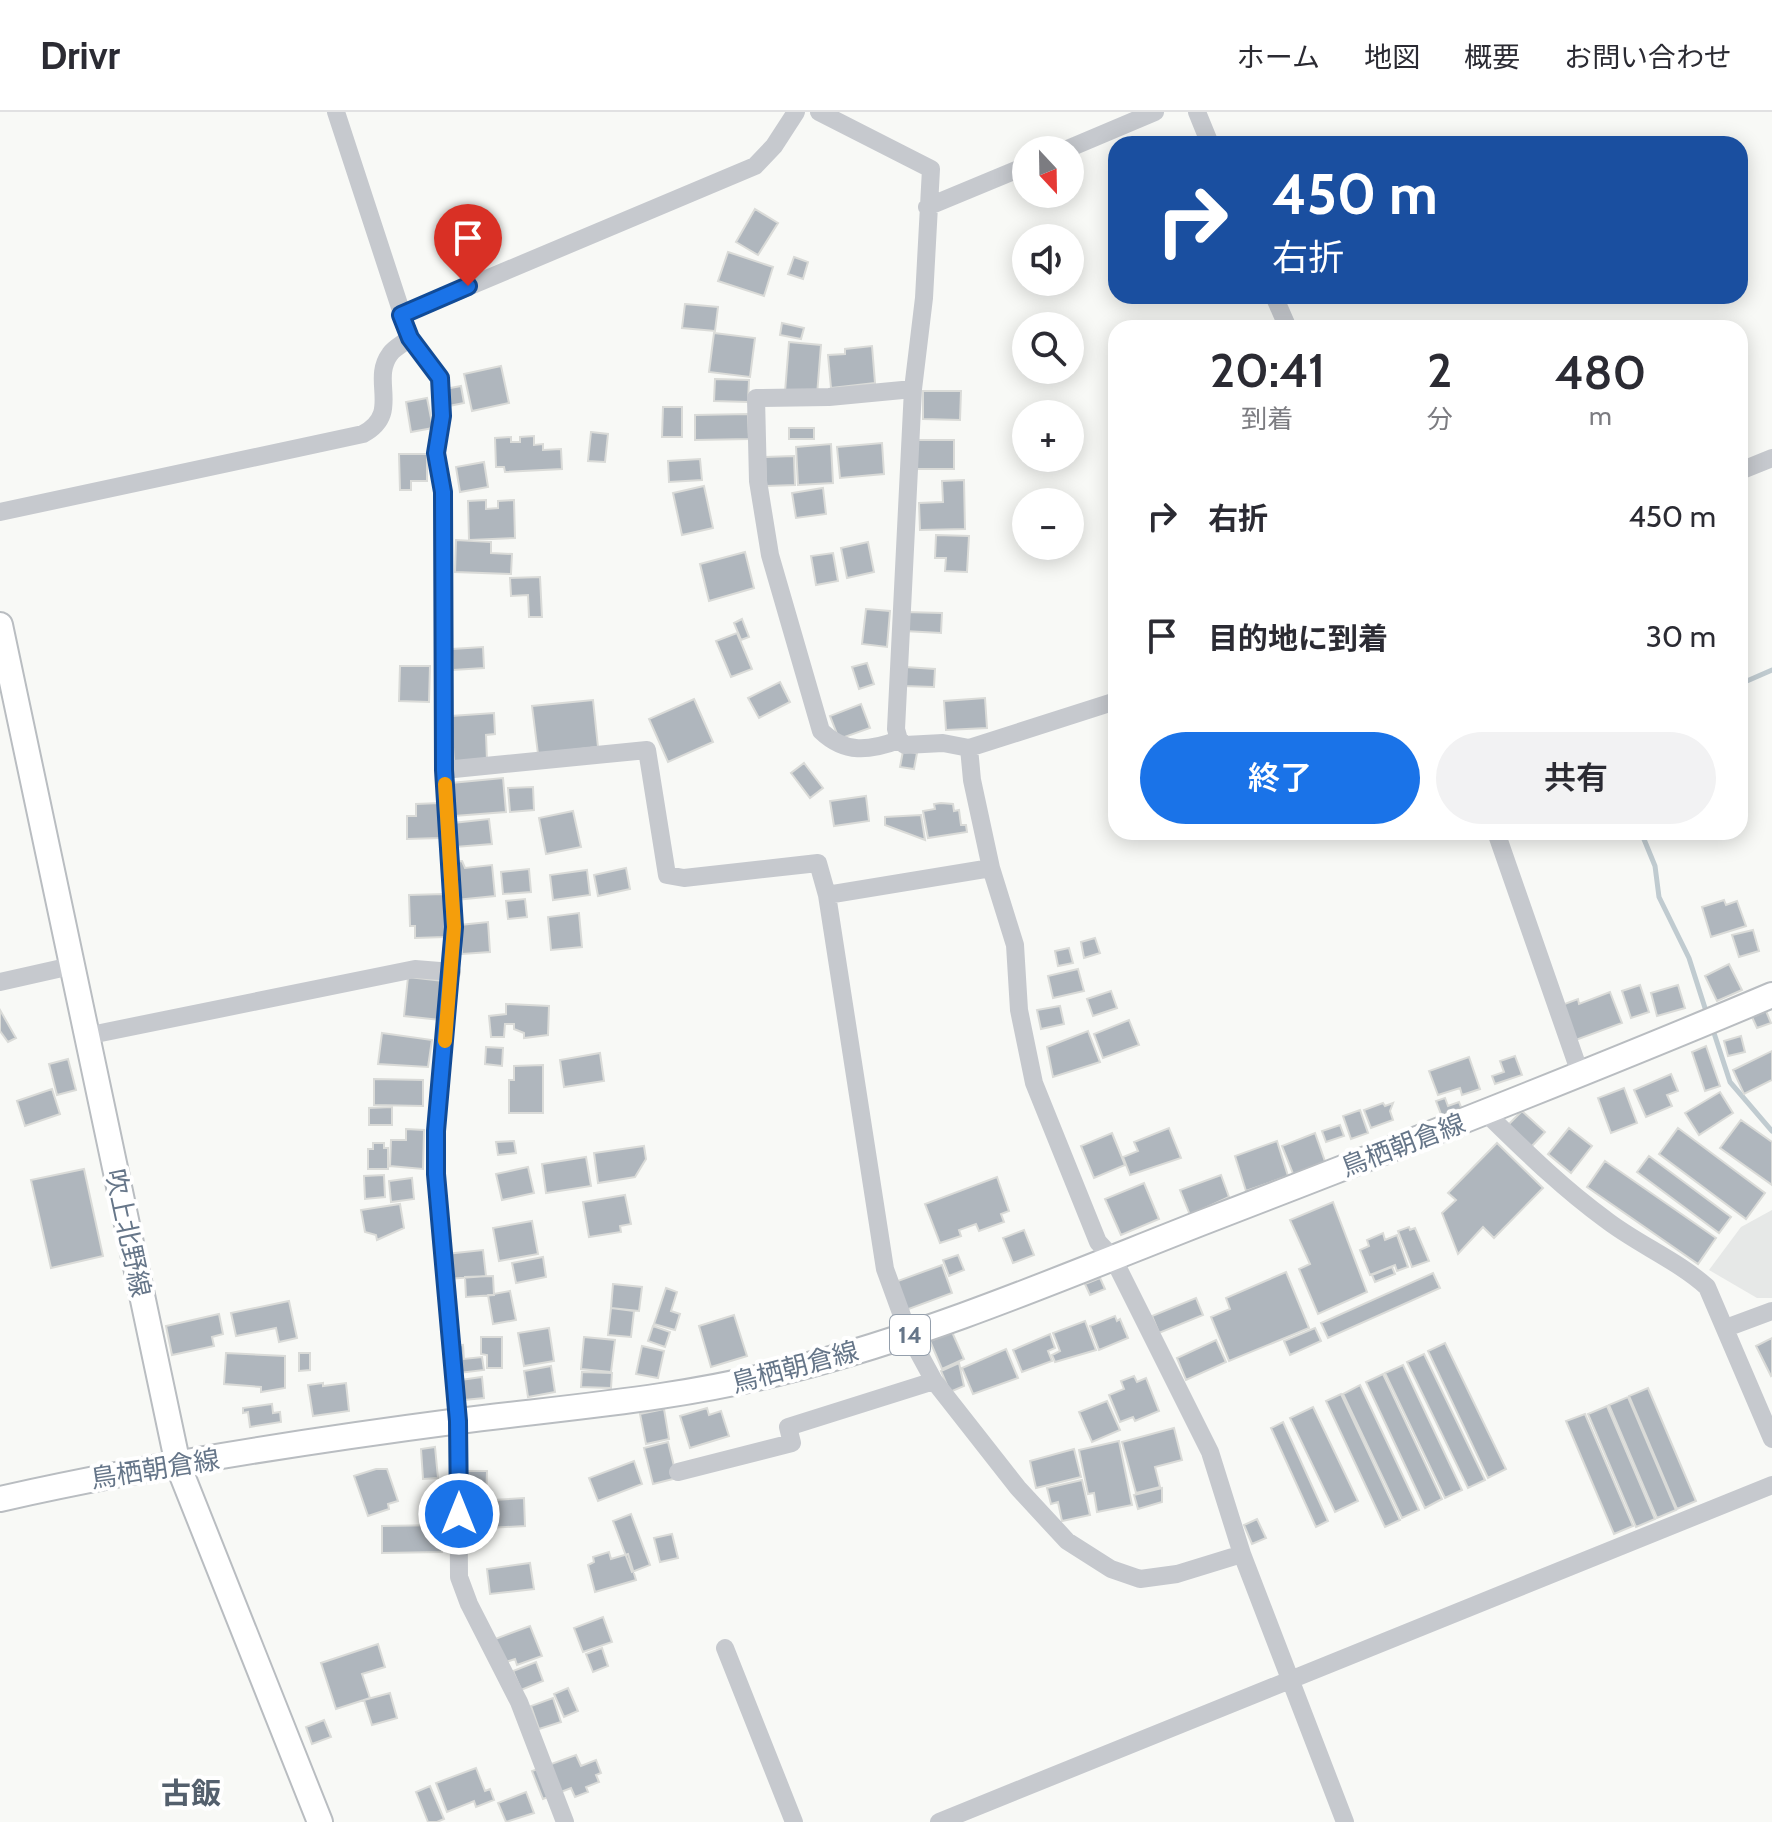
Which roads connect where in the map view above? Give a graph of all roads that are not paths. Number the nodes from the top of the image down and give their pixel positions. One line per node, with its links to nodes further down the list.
1 (336, 112): 10 (street)
2 (796, 112): 10 (street)
3 (819, 112): 9 (street)
4 (1155, 112): 7 (street)
5 (1197, 112): 6 (street)
6 (1207, 136)
7 (1084, 142)
8 (1012, 172): 9 (street)
9 (927, 207): 12 (street)
10 (401, 315): 11 (street)
11 (410, 338): 15 (street); 20 (street)
12 (913, 389): 18 (street); 18 (street)
13 (1772, 458): 14 (street)
14 (1748, 468)
15 (0, 512)
16 (0, 625): 24 (main road, 吹上北野線)
17 (1108, 704): 19 (street)
18 (899, 740): 19 (street)
19 (969, 748): 22 (street)
20 (444, 770): 23 (street); 25 (street)
21 (1499, 840): 29 (street)
22 (991, 868): 23 (street); 31 (street)
23 (827, 895): 34 (street)
24 (71, 966): 26 (street); 28 (main road, 吹上北野線)
25 (452, 972): 28 (street); 36 (street)
26 (0, 982)
27 (1772, 995): 29 (main road, 鳥栖朝倉線 / 14)
28 (86, 1036): 38 (main road, 吹上北野線)
29 (1581, 1076): 30 (main road, 鳥栖朝倉線 / 14)
30 (1486, 1113): 31 (main road, 鳥栖朝倉線 / 14); 33 (street)
31 (1113, 1258): 34 (main road, 鳥栖朝倉線 / 14); 42 (street)
32 (1772, 1311): 33 (street)
33 (1726, 1328): 37 (street)
34 (909, 1335): 35 (street); 36 (main road, 鳥栖朝倉線 / 14)
35 (934, 1381): 39 (street); 42 (street)
36 (458, 1421): 38 (main road, 鳥栖朝倉線 / 14); 46 (street)
37 (1772, 1439)
38 (178, 1465): 41 (main road, 鳥栖朝倉線 / 14); 45 (main road, 吹上北野線)
39 (678, 1472)
40 (1772, 1485): 44 (street)
41 (0, 1499)
42 (1242, 1554): 44 (street)
43 (725, 1648): 47 (street)
44 (1289, 1678): 48 (street); 49 (street)
45 (320, 1822)
46 (565, 1822)
47 (794, 1822)
48 (939, 1822)
49 (1345, 1822)

